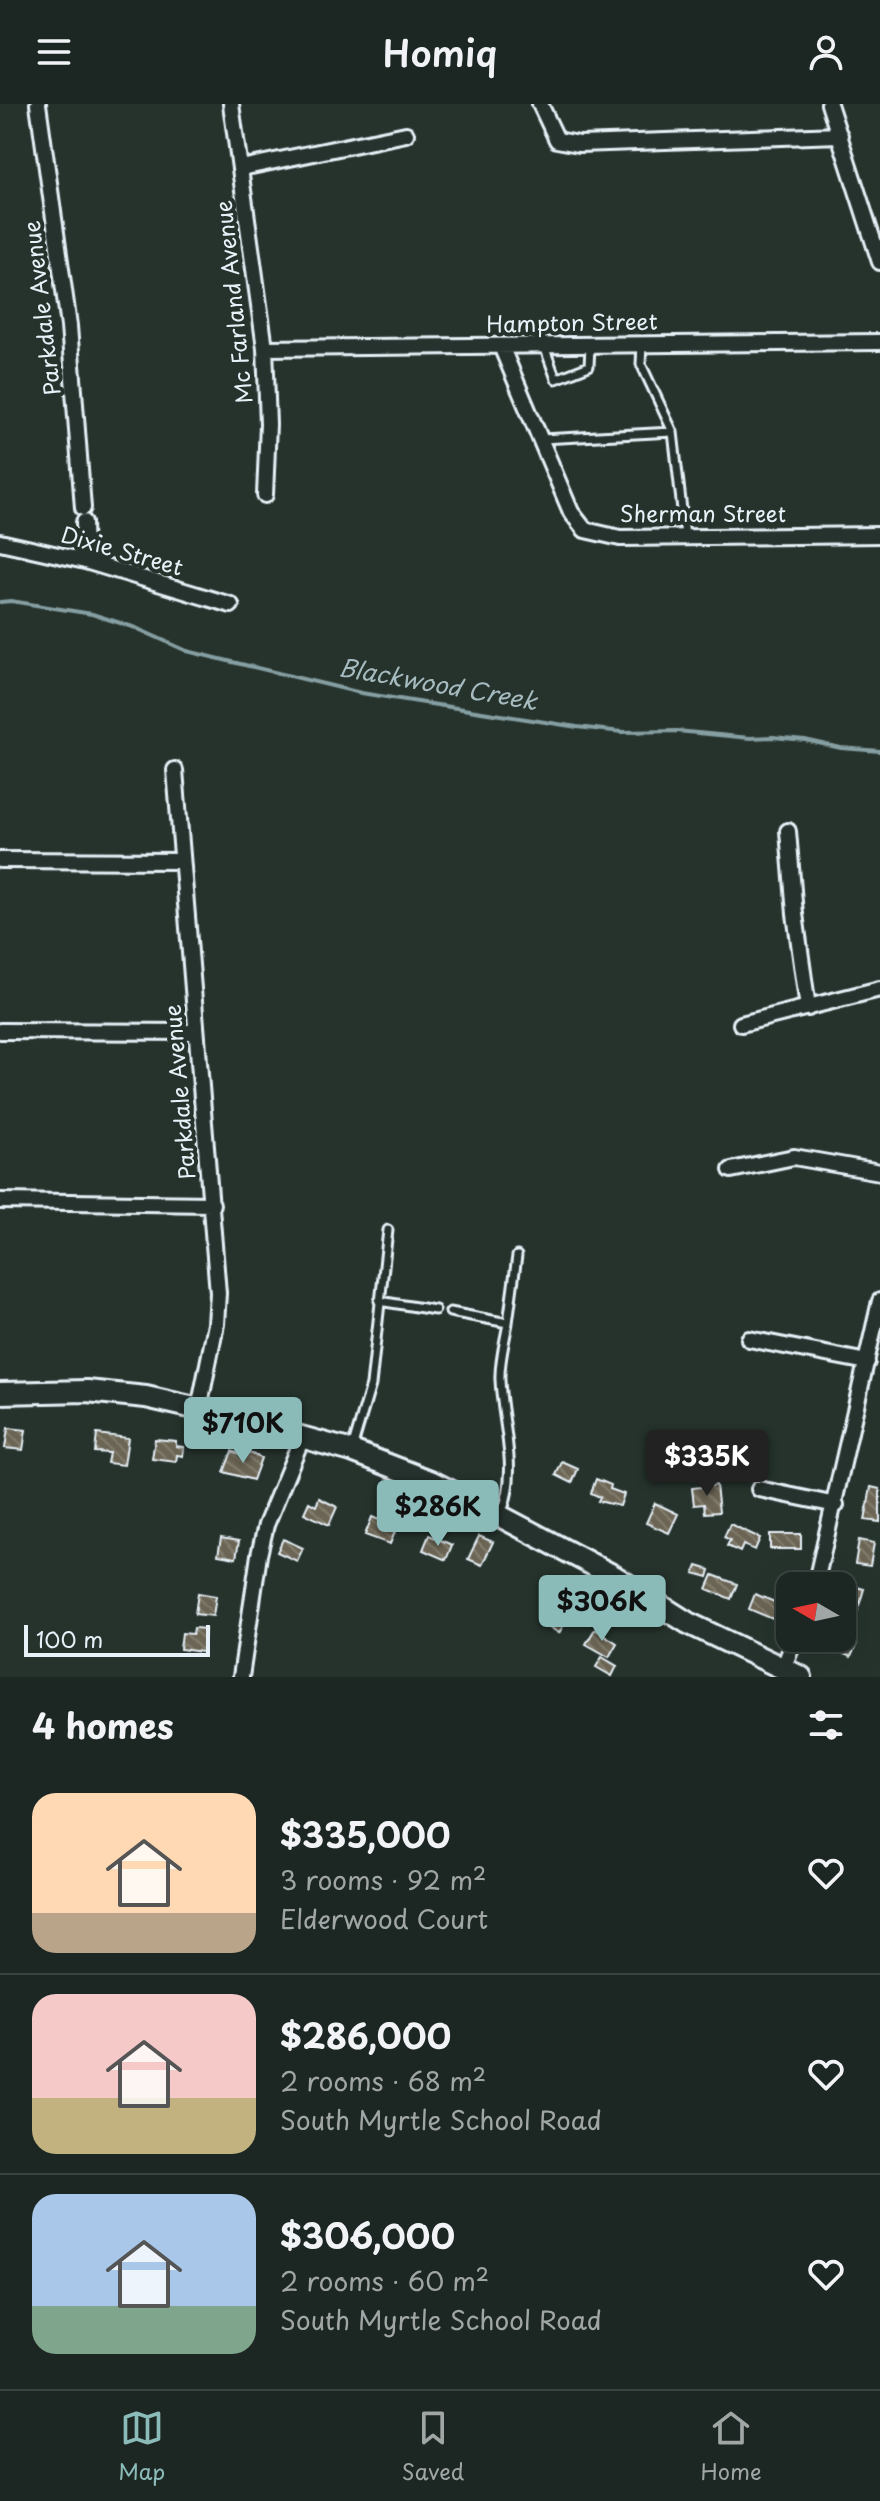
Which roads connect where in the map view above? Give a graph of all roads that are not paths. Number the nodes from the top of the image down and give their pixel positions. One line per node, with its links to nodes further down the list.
1 (38, 104): 21 (street, Parkdale Avenue)
2 (231, 104): 7 (street, Mc Farland Avenue)
3 (540, 104): 6 (street)
4 (829, 104): 6 (street)
5 (406, 134): 7 (street)
6 (840, 135): 8 (street)
7 (241, 168): 14 (street, Mc Farland Avenue)
8 (880, 262)
9 (880, 342): 11 (street, Hampton Street)
10 (590, 345): 11 (street, Hampton Street); 13 (street, Hampton Street); 13 (lane)
11 (642, 345): 15 (lane)
12 (501, 346): 13 (street, Hampton Street); 14 (street, Hampton Street); 16 (street, Sherman Street)
13 (544, 346)
14 (265, 348): 17 (street, Mc Farland Avenue)
15 (673, 432): 16 (lane); 19 (lane)
16 (540, 439): 19 (street, Sherman Street)
17 (265, 495)
18 (880, 535): 19 (street, Sherman Street)
19 (685, 538)
20 (0, 542): 21 (street, Dixie Street)
21 (85, 561): 22 (street, Dixie Street)
22 (231, 605)
23 (175, 770): 26 (street, Parkdale Avenue)
24 (788, 831): 28 (street)
25 (0, 860): 26 (street)
26 (182, 861): 31 (street, Parkdale Avenue)
27 (880, 989): 28 (street)
28 (808, 1008): 29 (street)
29 (741, 1024)
30 (0, 1031): 31 (street)
31 (196, 1032): 35 (street, Parkdale Avenue)
32 (731, 1170): 33 (street)
33 (880, 1172)
34 (0, 1201): 35 (street)
35 (212, 1204): 46 (street, Parkdale Avenue)
36 (388, 1230): 38 (lane)
37 (517, 1256): 42 (lane)
38 (379, 1301): 40 (lane); 48 (lane)
39 (880, 1301): 44 (street)
40 (435, 1310)
41 (450, 1312): 42 (lane)
42 (508, 1323): 51 (lane)
43 (749, 1339): 44 (street)
44 (867, 1362): 50 (street)
45 (0, 1393): 46 (main road)
46 (199, 1409): 47 (main road)
47 (302, 1438): 48 (main road); 55 (street)
48 (352, 1451): 51 (main road)
49 (759, 1489): 50 (street)
50 (836, 1505): 52 (street)
51 (500, 1516): 54 (main road)
52 (819, 1572)
53 (794, 1652): 54 (street)
54 (792, 1673)
55 (241, 1677)

